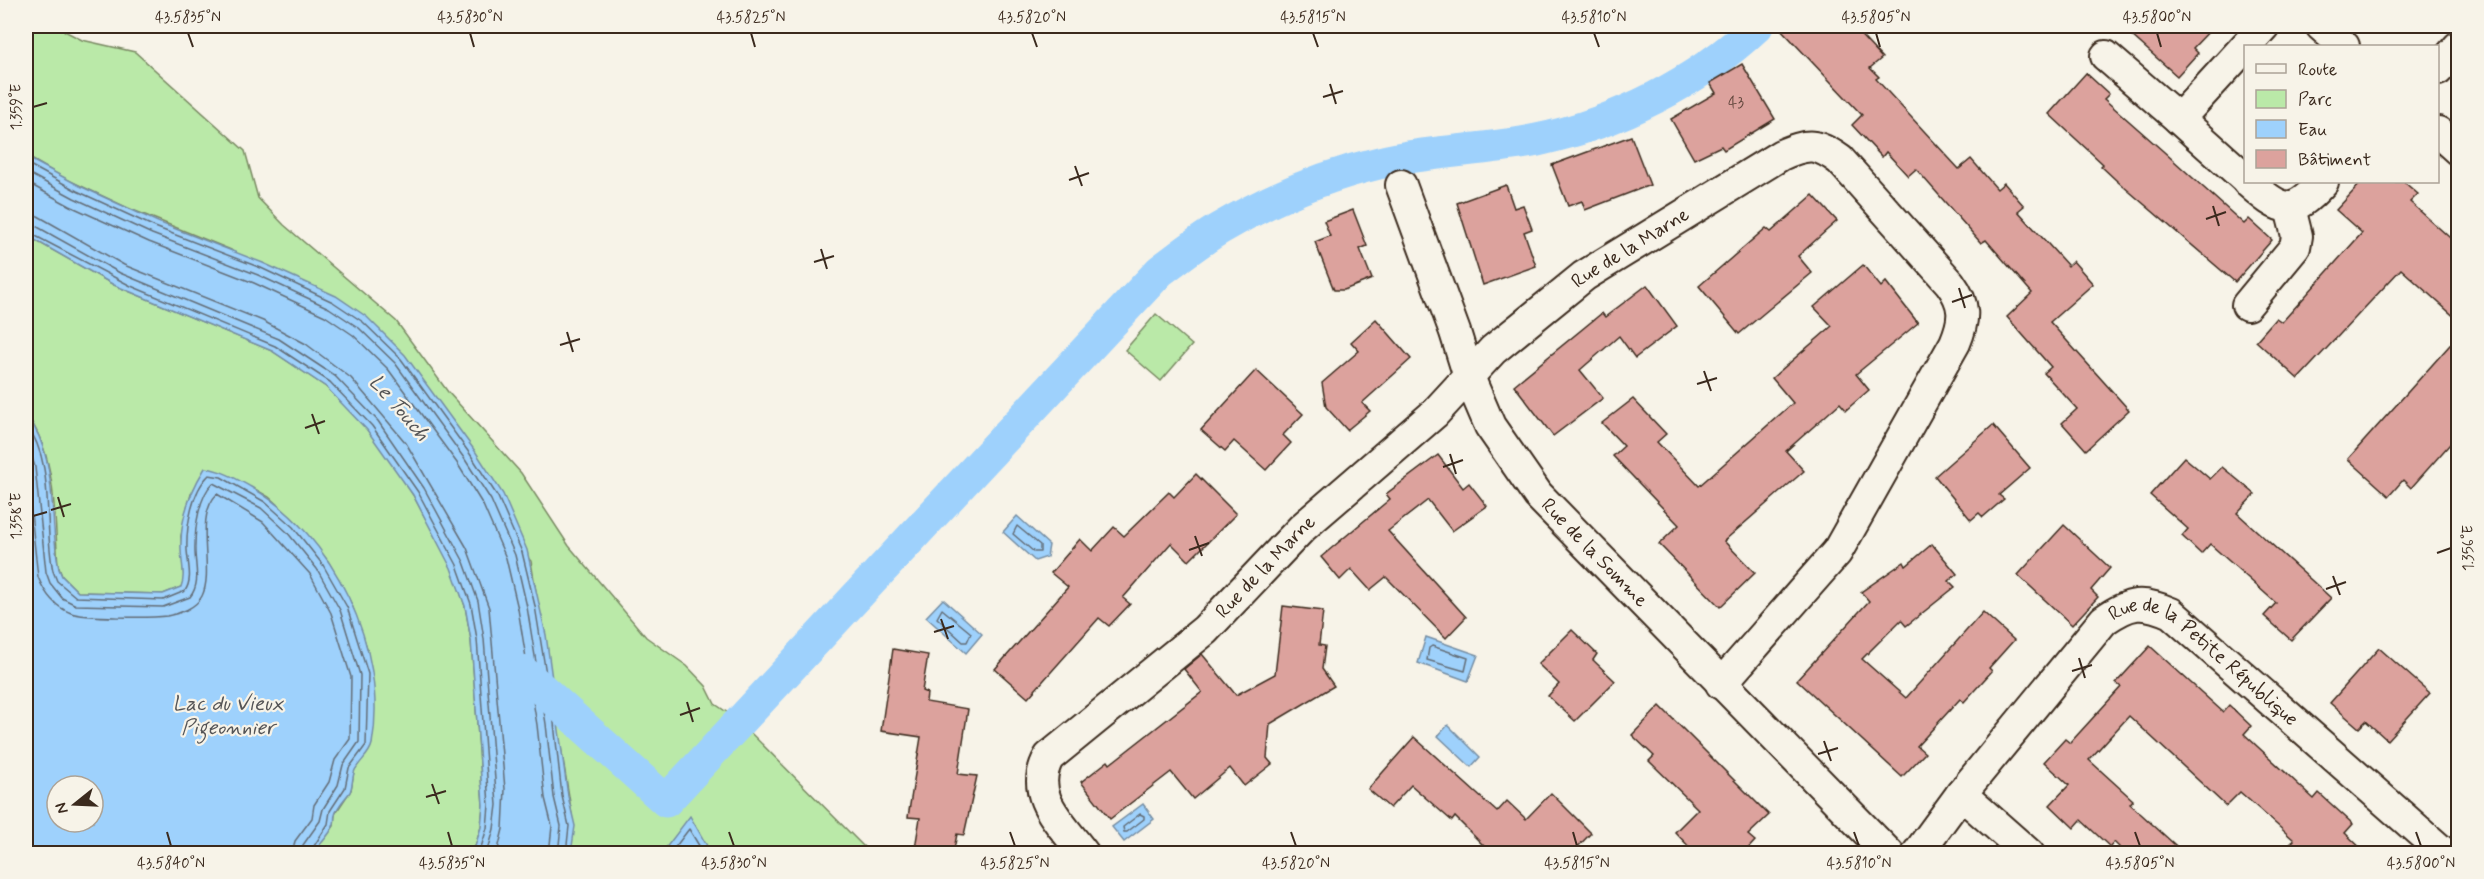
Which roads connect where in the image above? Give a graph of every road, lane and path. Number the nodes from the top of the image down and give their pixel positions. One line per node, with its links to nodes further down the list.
1 (2264, 26): 3 (street)
2 (2321, 26): 4 (street)
3 (2247, 45)
4 (2343, 45)
5 (2458, 47): 8 (street)
6 (2244, 48): 9 (street)
7 (2106, 56): 9 (street)
8 (2439, 69)
9 (2179, 119): 12 (street)
10 (2439, 133): 11 (street)
11 (2458, 150)
12 (2244, 177)
13 (2250, 183): 16 (street)
14 (2322, 183): 16 (street)
15 (1401, 185): 18 (street, Rue de la Somme)
16 (2290, 208): 17 (street)
17 (2247, 304)
18 (1469, 377): 19 (street, Rue de la Somme); 19 (street, Rue de la Marne); 21 (street, Rue de la Marne)
19 (1722, 684): 22 (street, Rue de la Somme)
20 (1961, 794): 23 (street, Rue de la Petite République); 24 (street); 25 (street, Rue de la Petite République)
21 (1084, 854)
22 (1889, 854)
23 (1917, 854)
24 (2029, 854)
25 (2445, 854)

